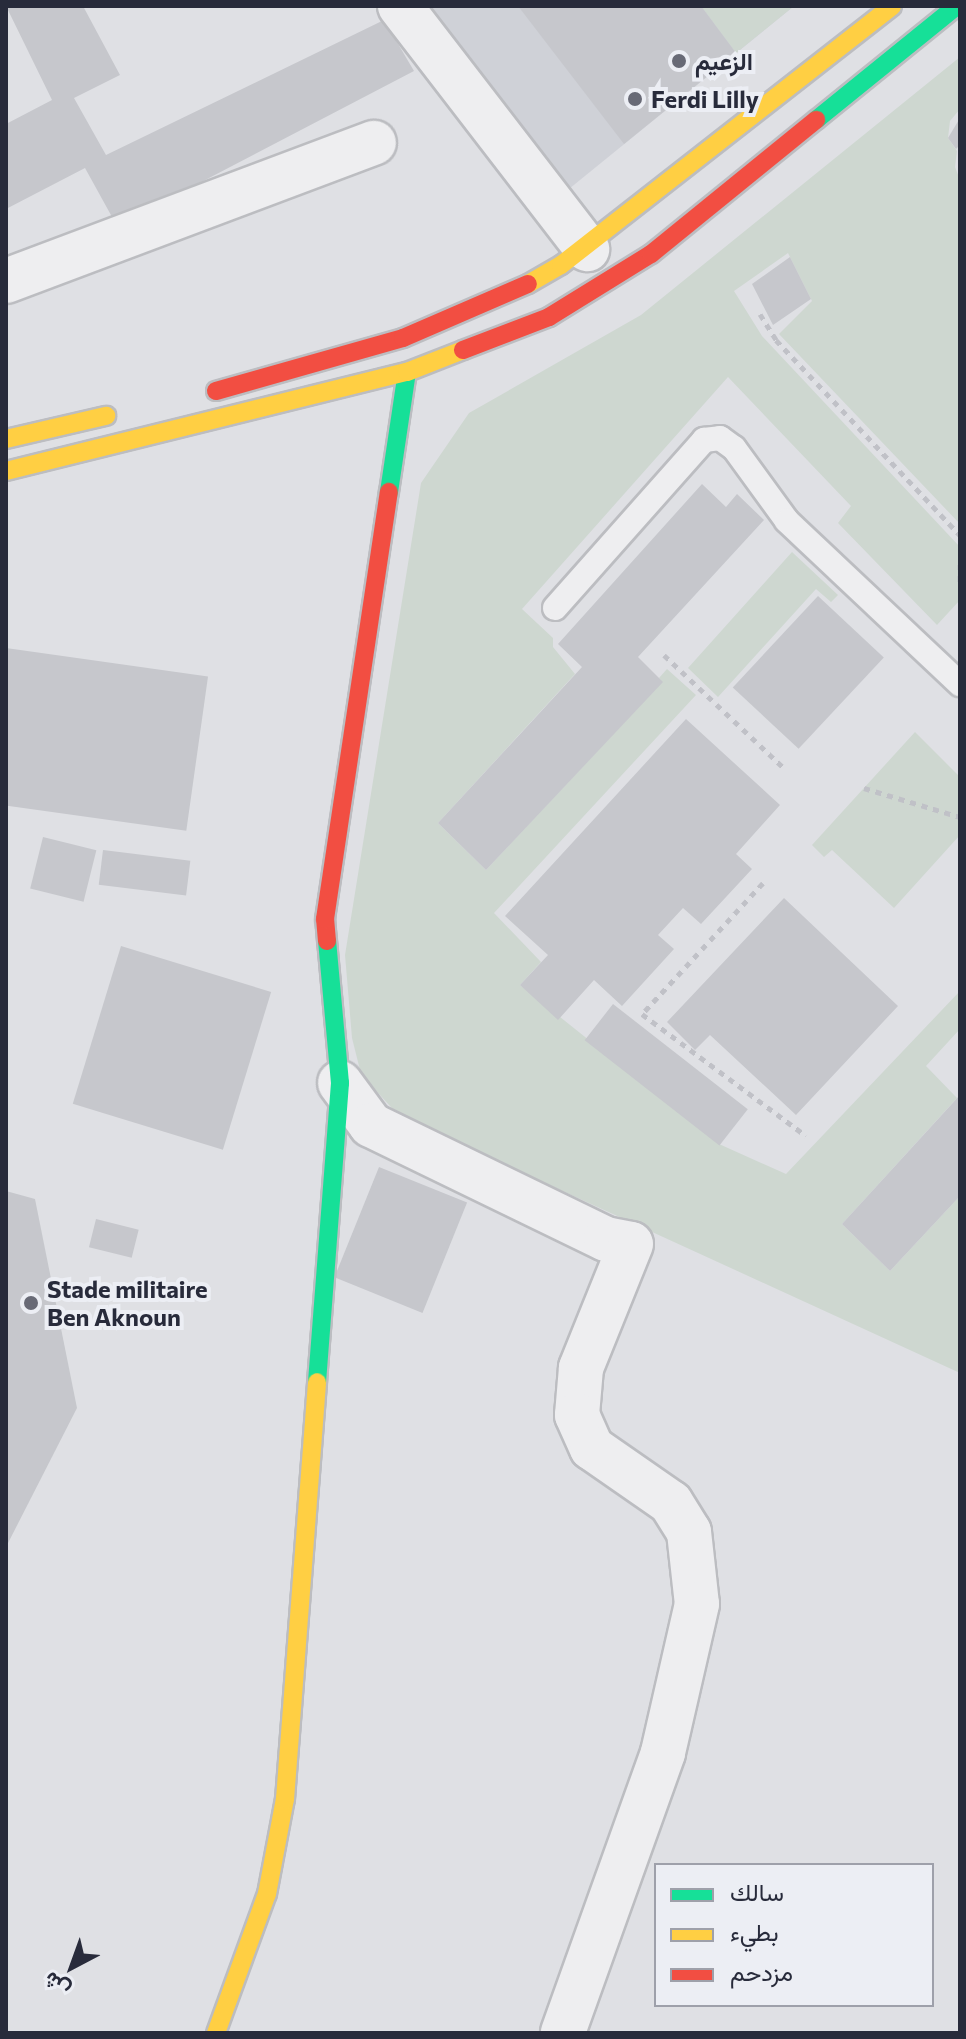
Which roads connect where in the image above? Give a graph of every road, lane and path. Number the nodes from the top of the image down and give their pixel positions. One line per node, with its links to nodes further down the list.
1 (400, 6): 5 (street)
2 (892, 6): 5 (main road)
3 (957, 6): 8 (main road)
4 (374, 143): 6 (street)
5 (587, 249): 9 (main road)
6 (6, 281)
7 (760, 314): 13 (path)
8 (407, 372): 12 (main road); 23 (main road)
9 (189, 397)
10 (128, 411): 11 (main road)
11 (6, 439)
12 (6, 471)
13 (960, 535)
14 (960, 564): 15 (path)
15 (960, 584)
16 (555, 608): 18 (lane)
17 (664, 655): 19 (path)
18 (960, 684)
19 (784, 768)
20 (864, 788): 21 (path)
21 (960, 817)
22 (763, 883): 24 (path)
23 (340, 1083): 25 (main road); 26 (street)
24 (806, 1136)
25 (216, 2033)
26 (563, 2033)

